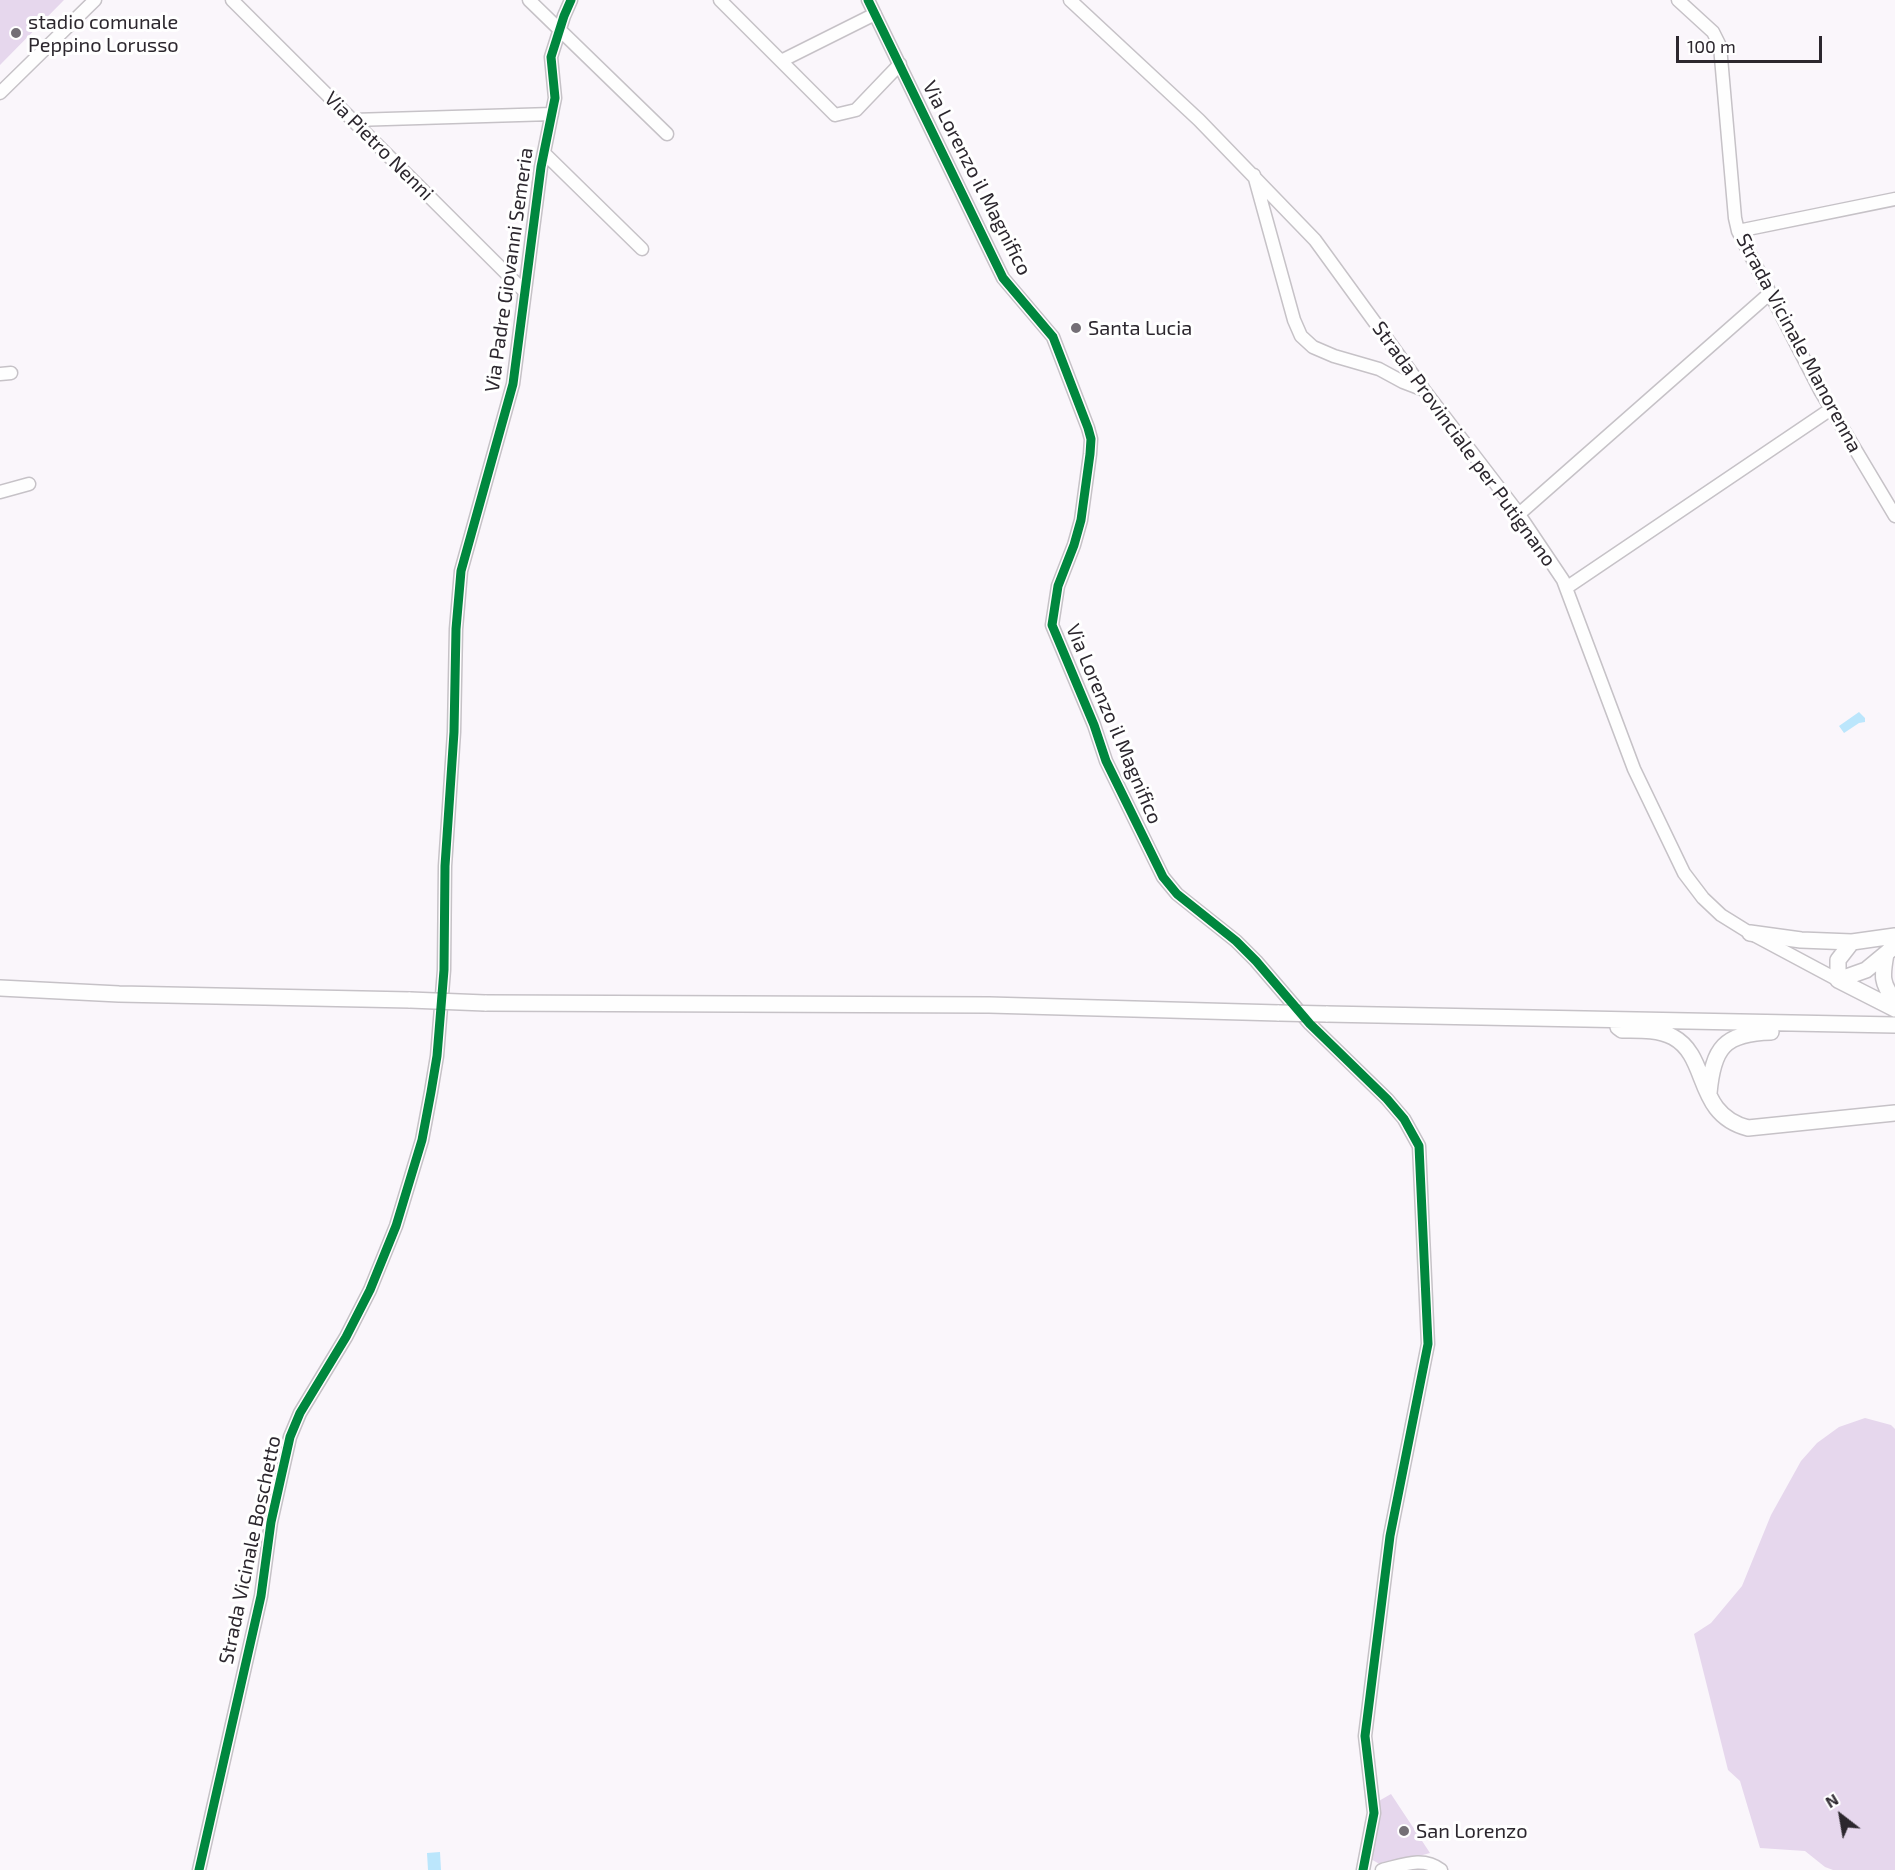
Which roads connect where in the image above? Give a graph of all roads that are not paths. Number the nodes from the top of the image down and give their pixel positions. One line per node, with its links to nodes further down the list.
1 (95, 0): 13 (street)
2 (232, 0): 15 (street, Via Pietro Nenni)
3 (530, 0): 10 (street)
4 (571, 0): 10 (street, Via Padre Giovanni Semeria)
5 (720, 0): 11 (street)
6 (868, 0): 9 (street, Via Lorenzo il Magnifico)
7 (1070, 0): 18 (street, Strada Provinciale per Putignano)
8 (1678, 0): 20 (street, Strada Vicinale Manorenna)
9 (875, 14): 11 (street); 12 (street, Via Lorenzo il Magnifico)
10 (560, 29): 14 (street, Via Padre Giovanni Semeria); 16 (street)
11 (781, 61): 12 (street)
12 (900, 64): 46 (street, Via Lorenzo il Magnifico)
13 (0, 92)
14 (552, 114): 15 (street); 17 (street, Via Padre Giovanni Semeria)
15 (353, 120): 22 (street, Via Pietro Nenni)
16 (667, 134)
17 (544, 153): 21 (street); 22 (street, Via Padre Giovanni Semeria)
18 (1254, 174): 24 (street, Strada Provinciale per Putignano); 24 (street)
19 (1895, 200): 20 (street)
20 (1738, 231): 23 (street, Strada Vicinale Manorenna)
21 (642, 249)
22 (525, 292): 31 (street, Via Padre Giovanni Semeria)
23 (1769, 294): 25 (street, Strada Vicinale Manorenna); 28 (street)
24 (1424, 390): 28 (street, Strada Provinciale per Putignano)
25 (1831, 409): 29 (street, Strada Vicinale Manorenna); 30 (street)
26 (29, 484): 27 (street)
27 (0, 492)
28 (1519, 514): 30 (street, Strada Provinciale per Putignano)
29 (1895, 516)
30 (1566, 588): 32 (street, Strada Provinciale per Putignano)
31 (445, 866): 45 (street, Strada Vicinale Boschetto)
32 (1750, 933): 34 (main road); 36 (street, Strada Provinciale per Putignano)
33 (1895, 936): 34 (main road)
34 (1852, 942): 36 (main road)
35 (1891, 950): 36 (main road); 38 (main road)
36 (1838, 980): 39 (main road, Strada Provinciale per Putignano)
37 (0, 988): 40 (main road, bridge)
38 (1895, 1001)
39 (1895, 1009)
40 (1602, 1019): 41 (main road); 43 (main road)
41 (1816, 1025): 42 (main road); 43 (main road)
42 (1895, 1025)
43 (1709, 1096): 44 (main road)
44 (1895, 1113)
45 (199, 1870)
46 (1363, 1870): 47 (street)
47 (1368, 1870)
48 (1382, 1870): 49 (street)
49 (1441, 1870)

